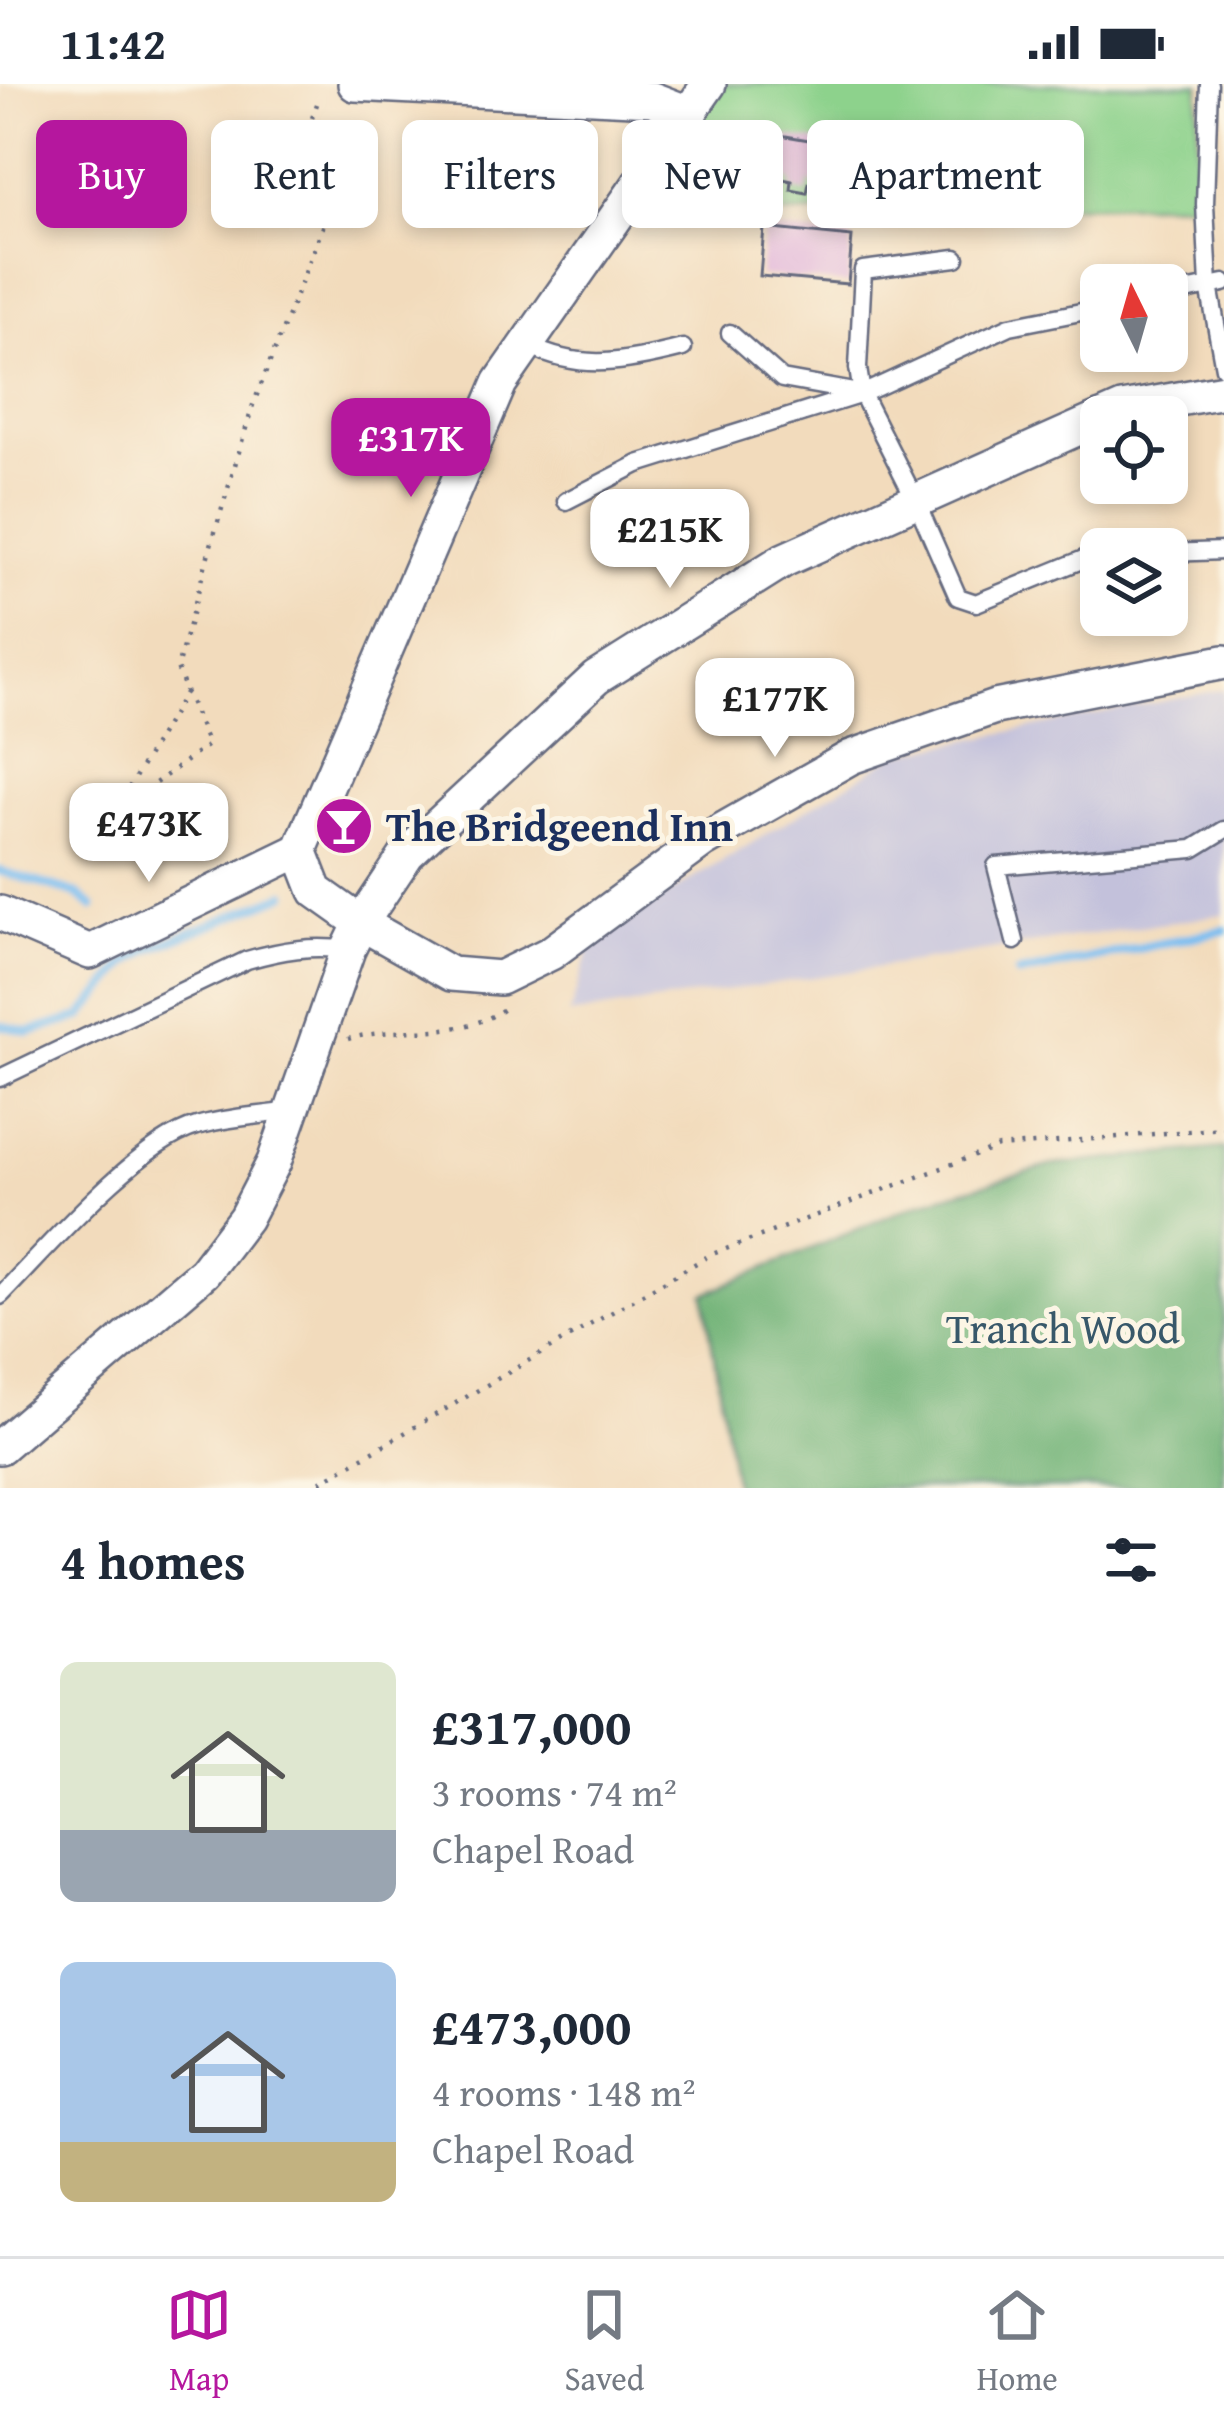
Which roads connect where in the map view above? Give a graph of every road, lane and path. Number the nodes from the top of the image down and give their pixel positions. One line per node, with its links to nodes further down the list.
1 (356, 84): 4 (street)
2 (709, 84): 6 (street)
3 (1209, 84): 8 (lane)
4 (652, 92): 6 (street)
5 (316, 104): 24 (path)
6 (692, 114): 11 (street)
7 (956, 258): 15 (lane)
8 (1216, 285): 13 (lane)
9 (1080, 312): 15 (lane)
10 (730, 333): 15 (lane)
11 (529, 346): 12 (lane); 26 (street)
12 (683, 348)
13 (1224, 368)
14 (1224, 391): 16 (street)
15 (862, 394): 18 (lane); 19 (lane)
16 (1188, 397)
17 (1080, 428): 19 (street)
18 (566, 501)
19 (916, 501): 22 (lane); 28 (street)
20 (1224, 551): 21 (lane)
21 (1188, 552)
22 (1080, 561)
23 (1224, 662): 28 (street)
24 (186, 691): 24 (path)
25 (1224, 830): 29 (lane)
26 (300, 850): 27 (street); 28 (street)
27 (0, 913)
28 (355, 936): 31 (street); 32 (lane)
29 (1015, 941)
30 (518, 998): 31 (path)
31 (312, 1048): 33 (street)
32 (0, 1078)
33 (290, 1112): 35 (lane); 36 (street)
34 (1224, 1128): 37 (path)
35 (0, 1296)
36 (0, 1447)
37 (310, 1488)

